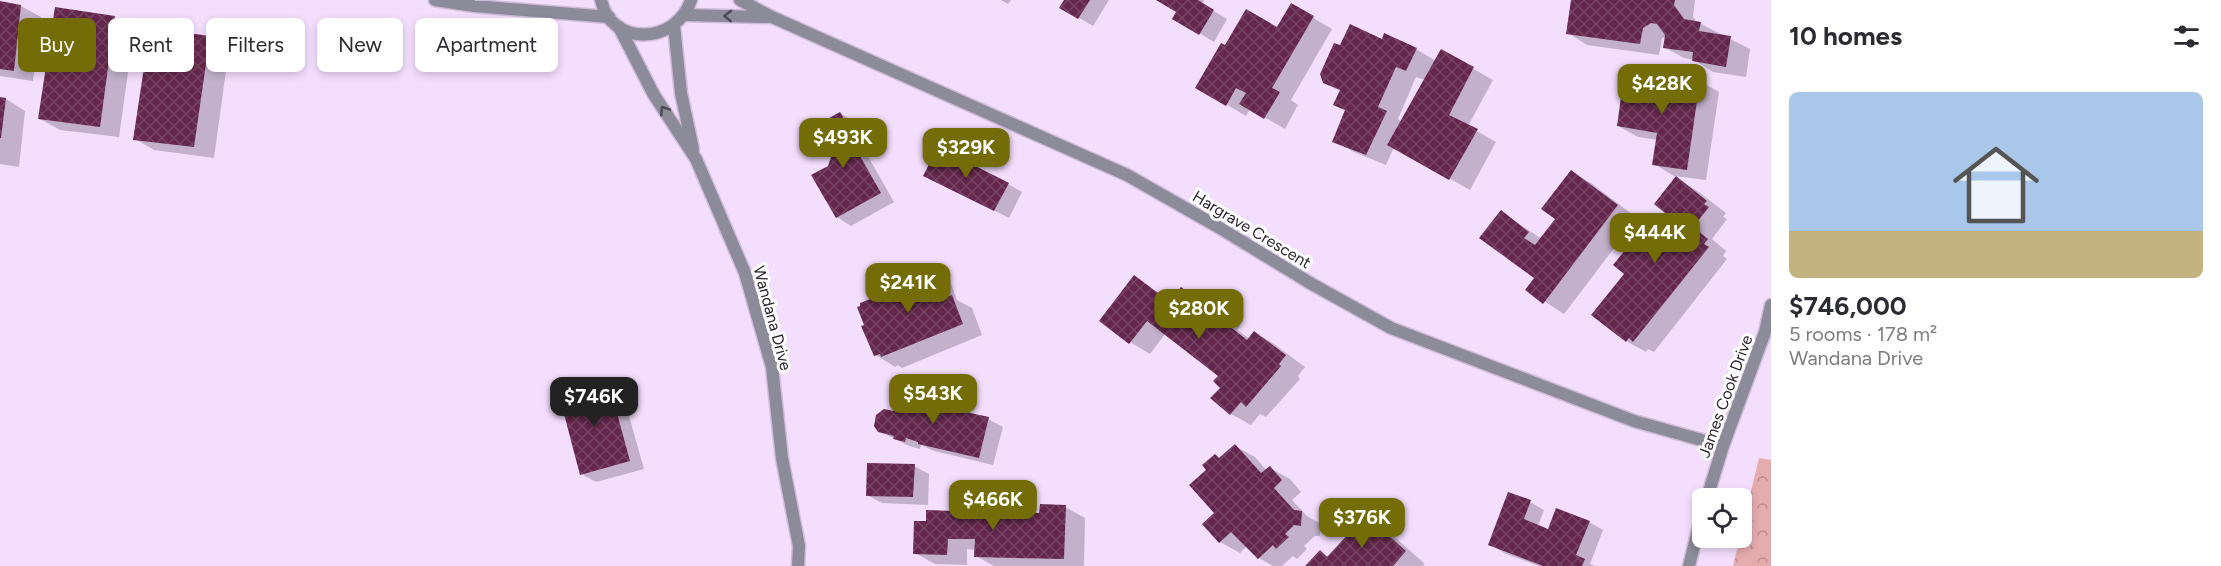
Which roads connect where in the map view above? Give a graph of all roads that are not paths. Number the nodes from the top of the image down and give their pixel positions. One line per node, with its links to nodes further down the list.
1 (435, 0): 6 (street)
2 (493, 0): 6 (street)
3 (601, 0): 8 (street)
4 (691, 0): 7 (street)
5 (740, 0): 9 (street, Hargrave Crescent)
6 (474, 6): 8 (street)
7 (684, 15): 9 (street, Hargrave Crescent, one-way to 7); 10 (street)
8 (609, 17): 11 (street)
9 (772, 17): 14 (street, Hargrave Crescent)
10 (674, 26): 11 (street); 12 (street, Wandana Drive)
11 (619, 27): 12 (street, Wandana Drive, one-way to 11)
12 (696, 159): 17 (street, Wandana Drive)
13 (1771, 305): 14 (street, James Cook Drive)
14 (1724, 446): 15 (street, James Cook Drive)
15 (1710, 488)
16 (1694, 548): 18 (street)
17 (798, 566)
18 (1689, 566)

